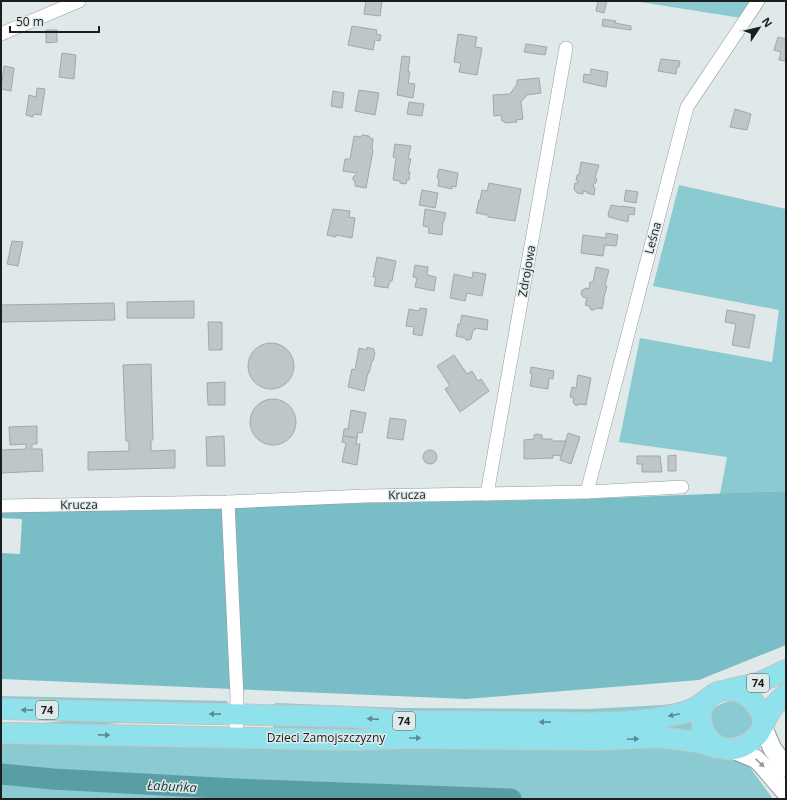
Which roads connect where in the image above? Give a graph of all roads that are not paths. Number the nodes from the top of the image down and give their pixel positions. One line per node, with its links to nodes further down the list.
1 (79, 1): 3 (street)
2 (758, 1): 6 (street, Leśna)
3 (1, 34)
4 (566, 48): 7 (street, Zdrojowa)
5 (682, 487): 6 (street, Krucza)
6 (587, 492): 7 (street, Krucza)
7 (487, 494): 8 (street, Krucza)
8 (228, 502): 9 (street, Krucza); 15 (street)
9 (1, 506)
10 (786, 670): 11 (main road, 74)
11 (728, 689): 13 (main road, 74); 16 (main road, 74)
12 (786, 694): 16 (main road, 74)
13 (709, 698): 15 (main road, Dzieci Zamojszczyzny / 74, one-way to 15); 19 (main road)
14 (1, 709): 15 (main road, Dzieci Zamojszczyzny / 74, one-way to 14)
15 (237, 714): 18 (street)
16 (764, 726): 19 (main road, 74); 20 (main road)
17 (1, 733): 18 (main road, Dzieci Zamojszczyzny / 74, one-way to 18)
18 (236, 737): 19 (main road, Dzieci Zamojszczyzny / 74, one-way to 19)
19 (727, 749): 21 (main road, one-way to 21)
20 (786, 768)
21 (783, 790)

